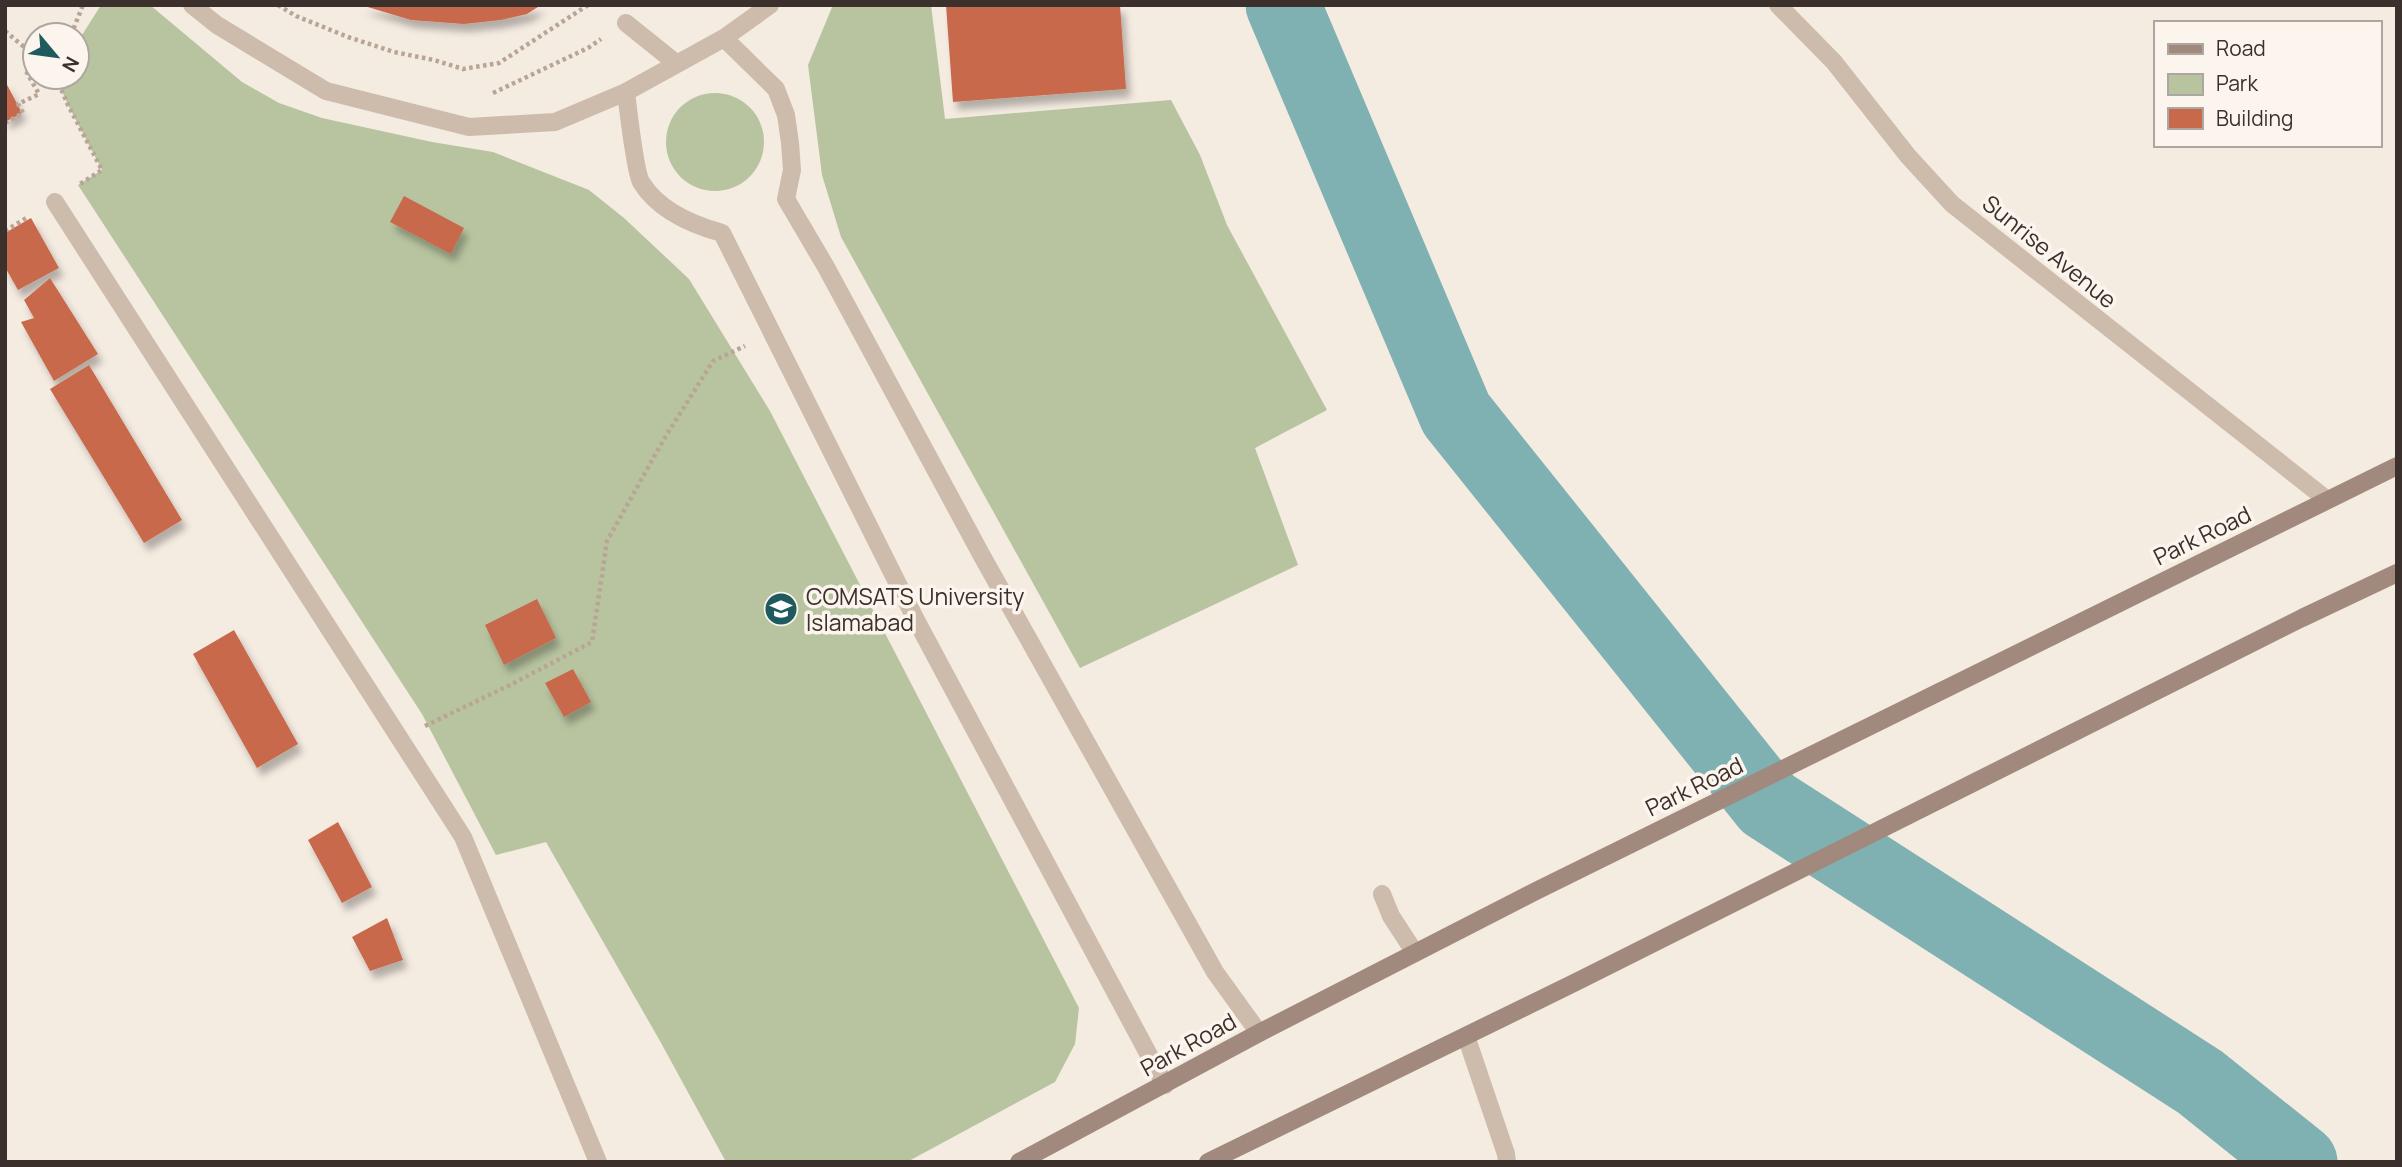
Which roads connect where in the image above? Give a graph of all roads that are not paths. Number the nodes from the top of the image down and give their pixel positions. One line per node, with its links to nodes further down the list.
1 (192, 5): 7 (street)
2 (770, 5): 5 (street)
3 (1778, 5): 10 (street, Sunrise Avenue)
4 (626, 23): 6 (street)
5 (724, 38): 6 (street); 14 (street)
6 (677, 64): 7 (street)
7 (626, 92): 16 (street)
8 (55, 202): 17 (street)
9 (2397, 466): 10 (main road, Park Road)
10 (2326, 499): 13 (main road, Park Road)
11 (2397, 573): 15 (main road)
12 (1381, 894): 13 (street)
13 (1415, 953): 14 (main road, Park Road)
14 (1259, 1032): 16 (main road, Park Road)
15 (1465, 1036): 19 (main road); 20 (street)
16 (1166, 1085): 18 (main road, Park Road)
17 (598, 1162)
18 (1019, 1162)
19 (1208, 1162)
20 (1507, 1162)

